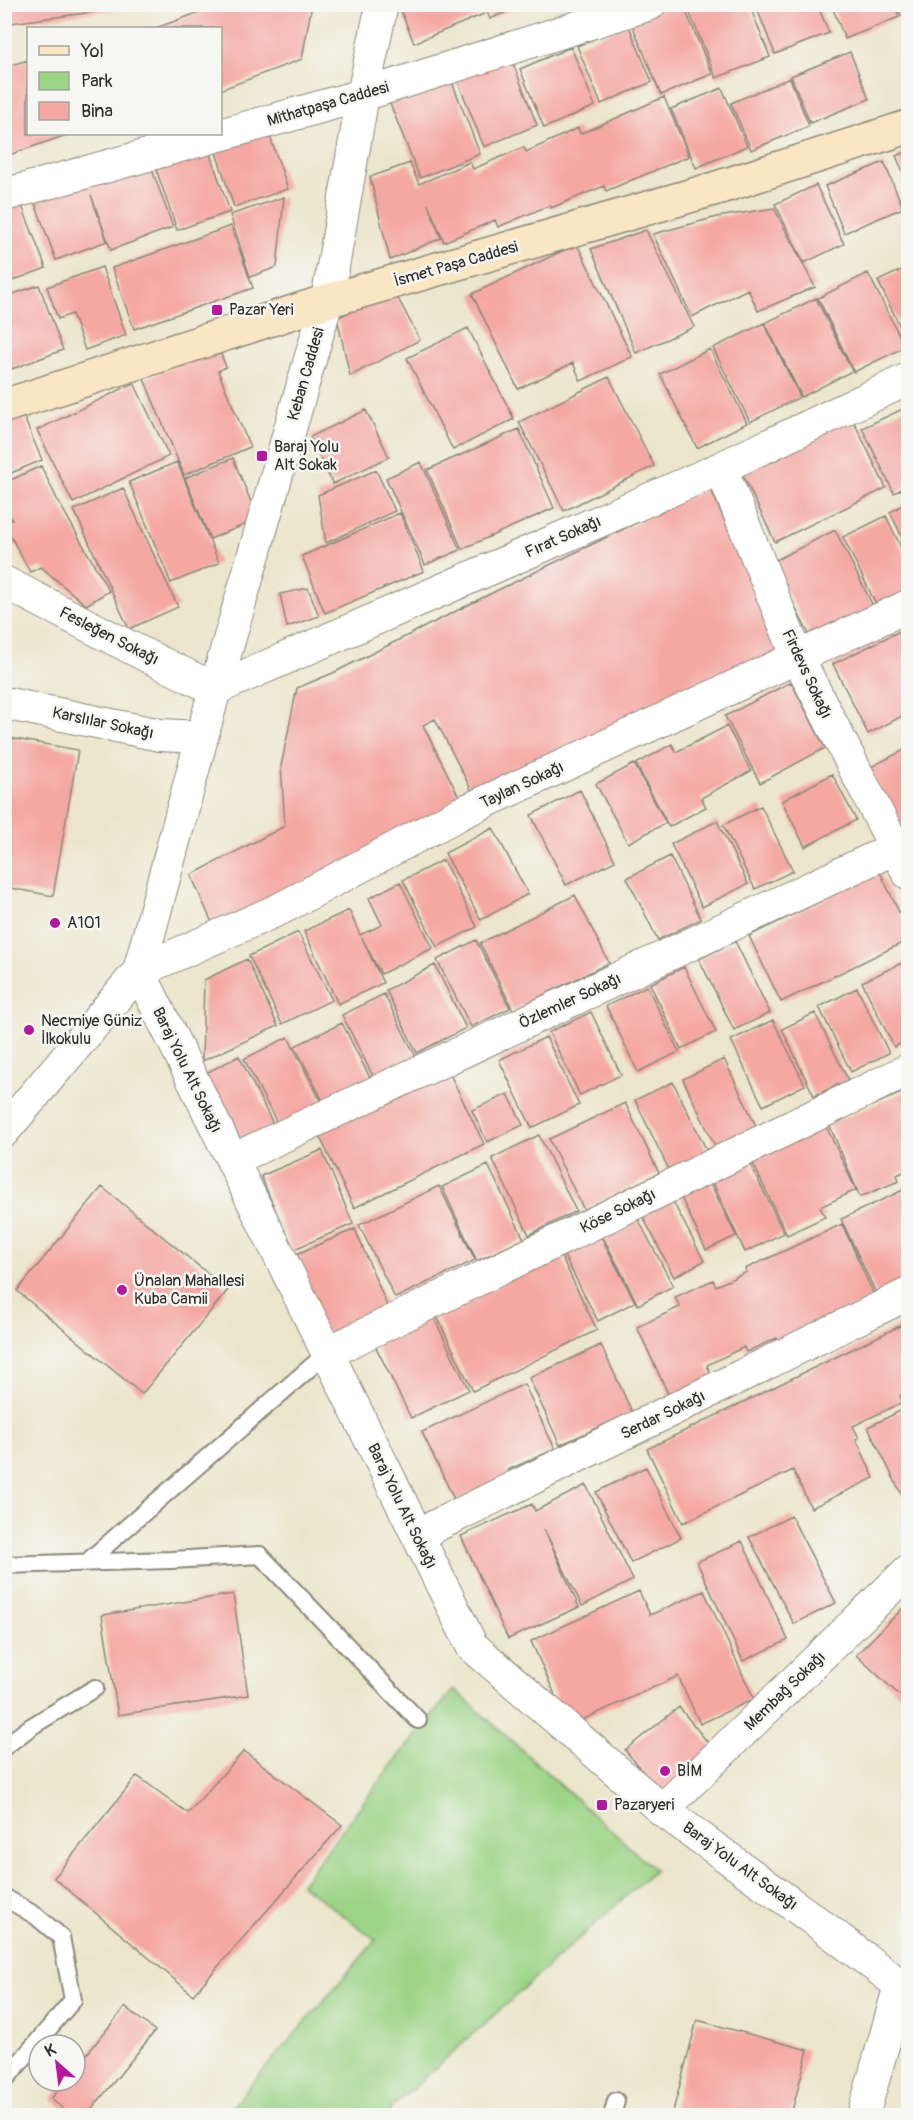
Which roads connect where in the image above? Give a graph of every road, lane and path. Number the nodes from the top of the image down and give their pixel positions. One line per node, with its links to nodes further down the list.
1 (382, 4): 3 (street, Keban Caddesi)
2 (650, 4): 3 (street, Mithatpaşa Caddesi)
3 (363, 95): 5 (street, Mithatpaşa Caddesi); 8 (street, Keban Caddesi)
4 (909, 126): 8 (street, İsmet Paşa Caddesi)
5 (222, 134)
6 (219, 135): 7 (street, Mithatpaşa Caddesi)
7 (4, 195)
8 (327, 302): 10 (street, İsmet Paşa Caddesi); 15 (street, Keban Caddesi)
9 (909, 379): 11 (street, Fırat Sokağı)
10 (4, 406)
11 (721, 468): 14 (street, Firdevs Sokağı); 15 (street, Fırat Sokağı)
12 (4, 582): 15 (street, Fesleğen Sokağı)
13 (909, 606): 14 (street, Taylan Sokağı)
14 (798, 658): 18 (street, Firdevs Sokağı); 19 (street, Taylan Sokağı)
15 (215, 688): 17 (street, Keban Caddesi)
16 (4, 703): 17 (street, Karslılar Sokağı)
17 (202, 737): 19 (street)
18 (904, 854): 22 (street, Özlemler Sokağı)
19 (139, 971): 21 (street); 22 (street, Baraj Yolu Alt Sokağı)
20 (909, 1070): 24 (street, Köse Sokağı)
21 (4, 1131)
22 (232, 1160): 24 (street, Baraj Yolu Alt Sokağı)
23 (909, 1294): 25 (street, Serdar Sokağı)
24 (327, 1353): 25 (street, Baraj Yolu Alt Sokağı); 26 (lane)
25 (417, 1535): 32 (street, Baraj Yolu Alt Sokağı)
26 (86, 1563): 27 (lane); 30 (lane)
27 (4, 1565)
28 (909, 1571): 32 (street, Membağ Sokağı)
29 (95, 1688): 31 (lane)
30 (418, 1720)
31 (4, 1747)
32 (662, 1810): 34 (street, Baraj Yolu Alt Sokağı)
33 (6, 1901): 35 (lane)
34 (904, 1973): 36 (street, Baraj Yolu Alt Sokağı)
35 (4, 2081)
36 (871, 2113)

